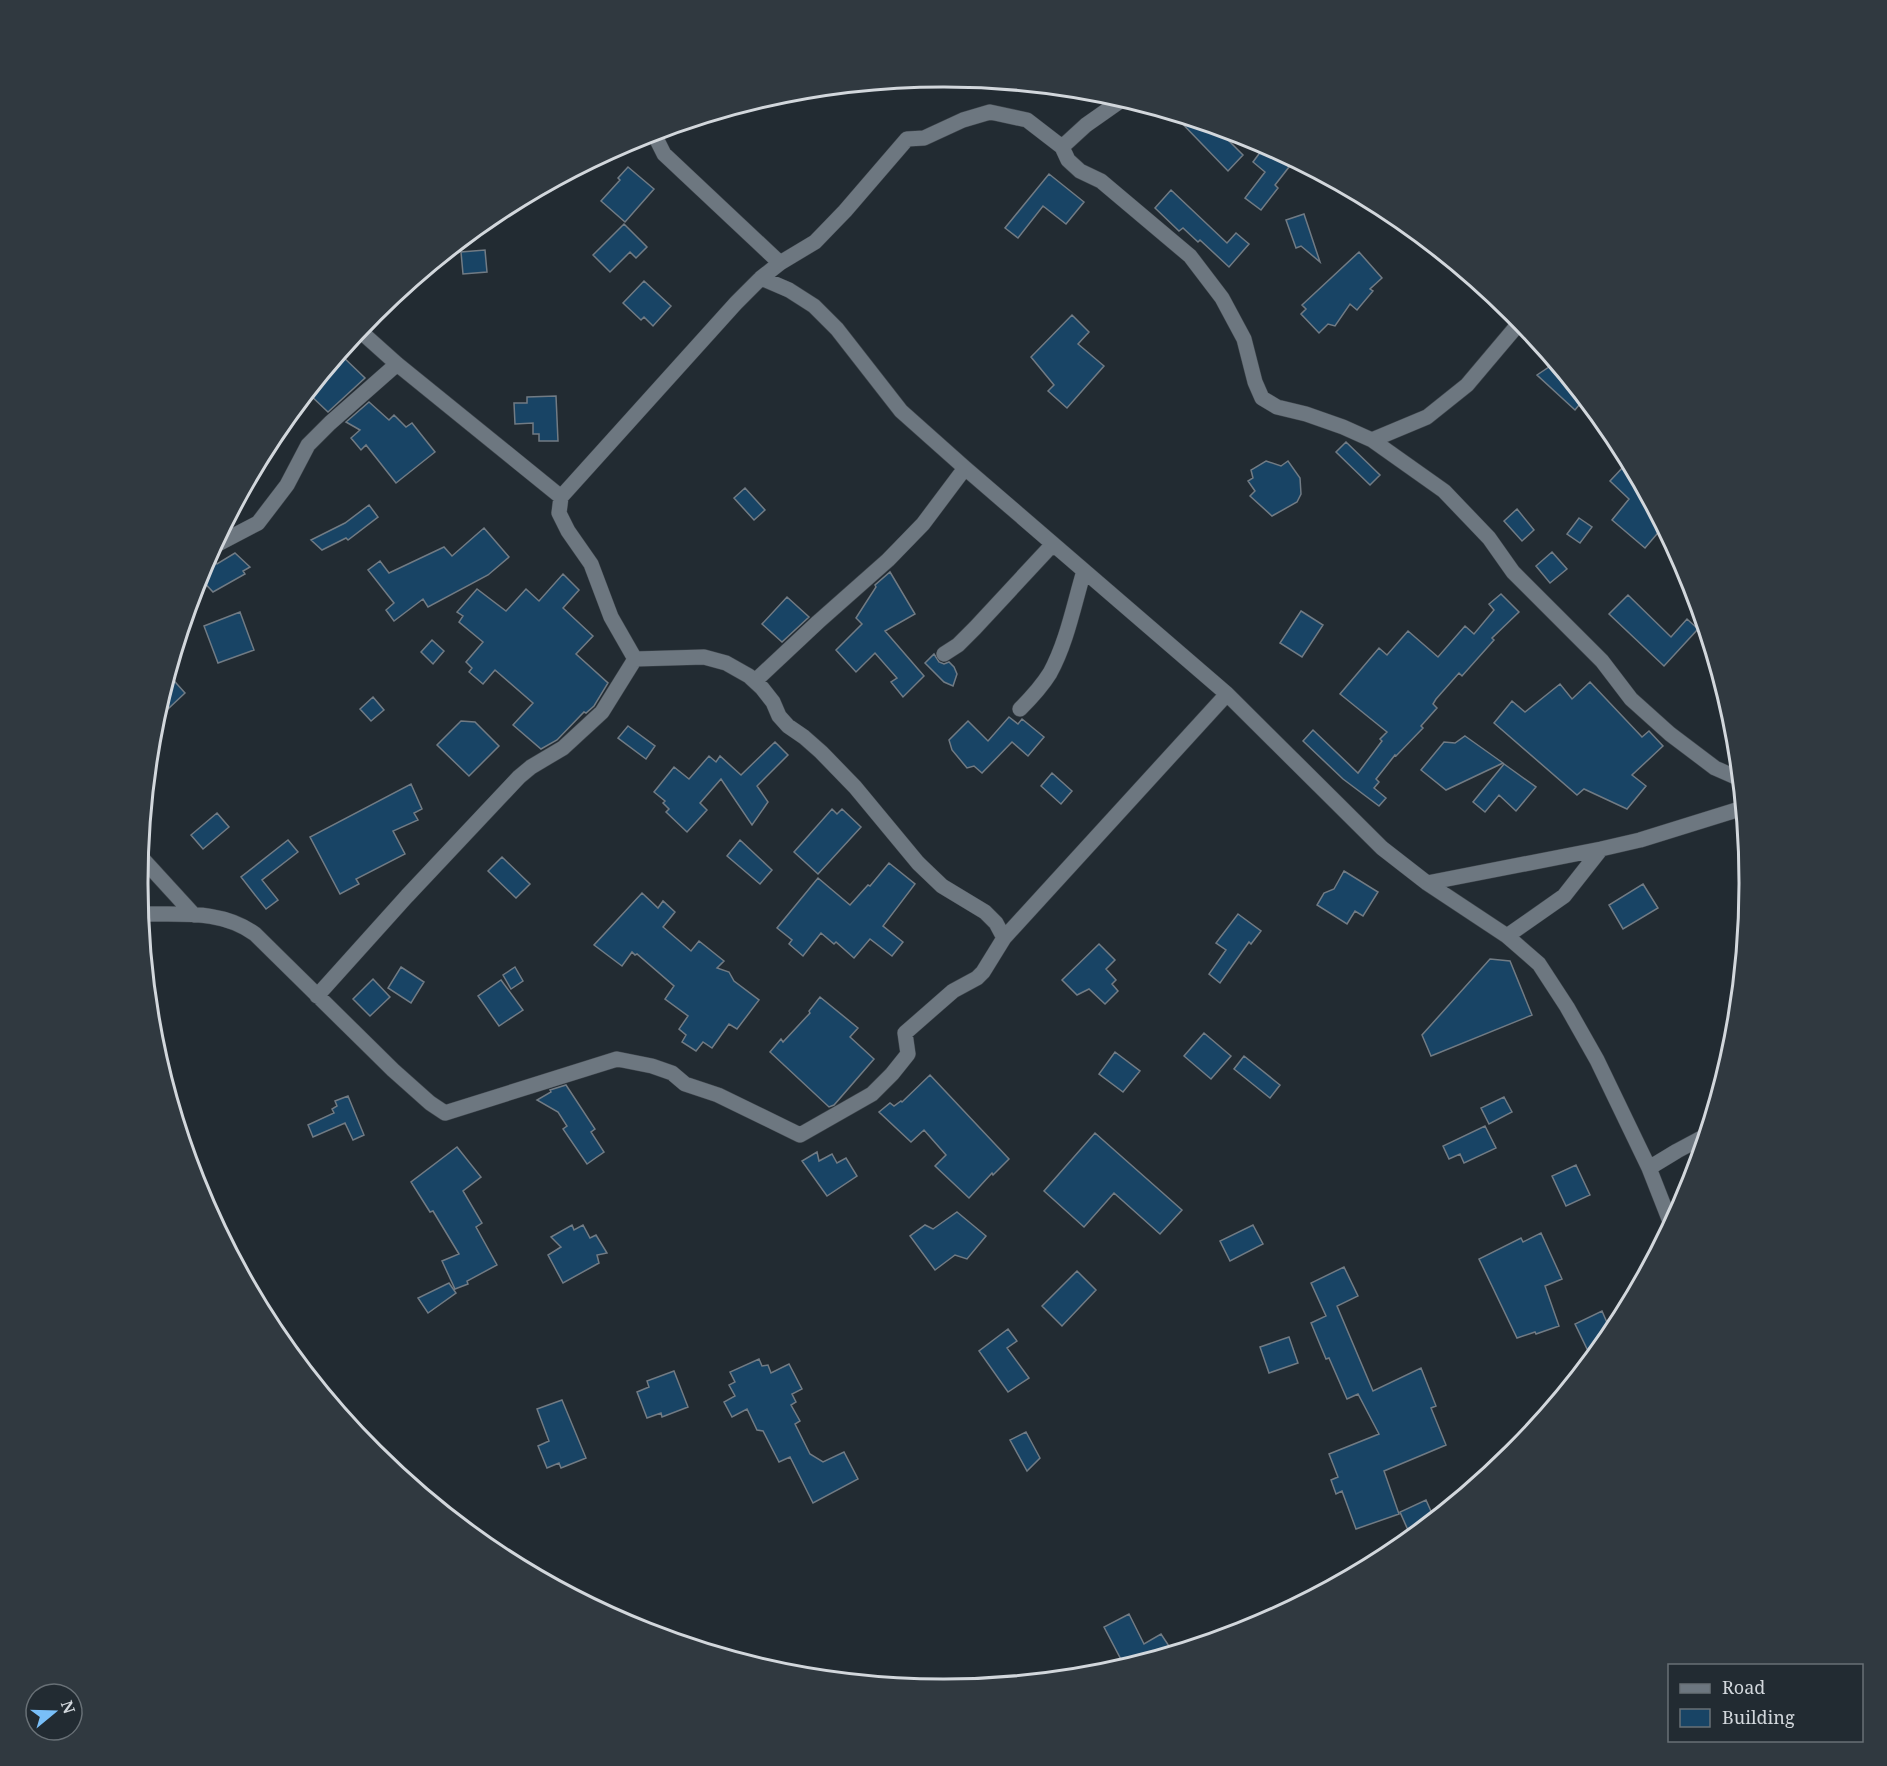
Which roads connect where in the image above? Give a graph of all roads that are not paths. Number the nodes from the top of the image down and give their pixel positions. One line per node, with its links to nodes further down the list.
1 (1114, 105): 3 (street)
2 (657, 141): 4 (street)
3 (1062, 147): 4 (street); 9 (street)
4 (780, 263): 5 (street)
5 (761, 278): 10 (street); 11 (street)
6 (1514, 329): 9 (street)
7 (366, 336): 8 (street)
8 (397, 364): 11 (street); 12 (street)
9 (1372, 440): 20 (street)
10 (965, 468): 13 (street); 17 (street)
11 (561, 497): 16 (street)
12 (226, 540)
13 (1053, 544): 14 (street); 15 (street)
14 (1084, 571): 18 (street); 19 (street)
15 (944, 654)
16 (634, 659): 17 (street); 29 (street)
17 (755, 681): 28 (street)
18 (1227, 693): 24 (street); 28 (street)
19 (1020, 709)
20 (1732, 776)
21 (1736, 810): 22 (street)
22 (1601, 849): 24 (street); 27 (street)
23 (148, 864): 26 (street)
24 (1427, 883): 27 (street)
25 (148, 914): 26 (street)
26 (194, 915): 29 (street)
27 (1507, 936): 31 (street)
28 (1004, 938): 29 (street)
29 (317, 996)
30 (1696, 1141): 31 (street)
31 (1649, 1168): 32 (street)
32 (1667, 1214)

